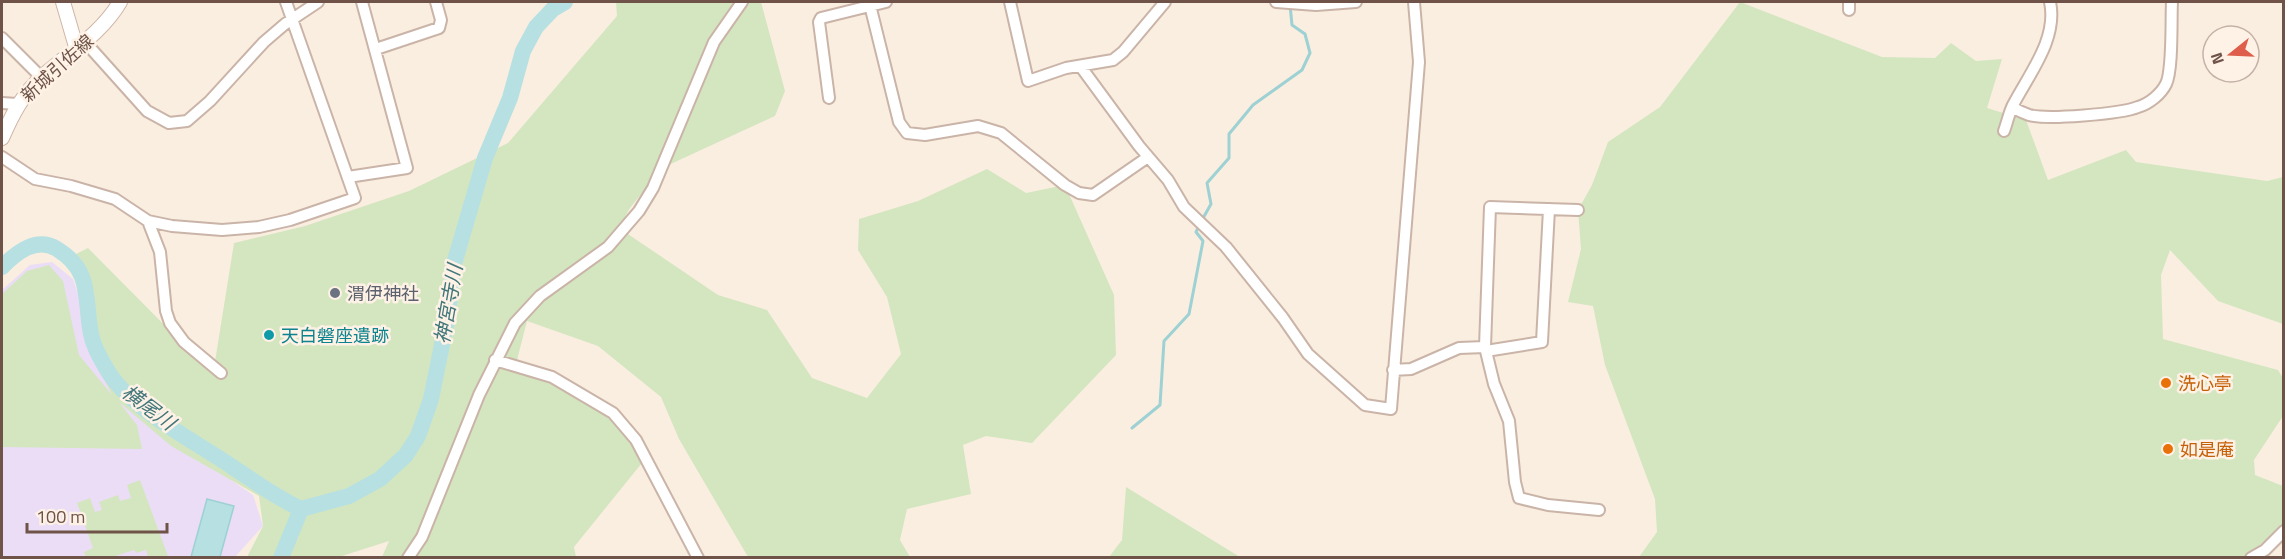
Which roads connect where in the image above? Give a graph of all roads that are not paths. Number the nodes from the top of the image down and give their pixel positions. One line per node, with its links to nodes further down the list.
1 (63, 2): 19 (main road)
2 (120, 2): 19 (main road, 新城引佐線)
3 (286, 2): 17 (street)
4 (318, 2): 17 (street)
5 (362, 2): 20 (street)
6 (436, 2): 20 (street)
7 (742, 2): 36 (street)
8 (886, 2): 16 (street)
9 (1010, 2): 21 (street)
10 (1165, 2): 21 (street)
11 (1276, 2): 12 (street)
12 (1356, 2)
13 (1414, 2): 37 (street)
14 (2050, 2): 26 (street)
15 (2172, 2): 26 (street)
16 (870, 5): 23 (street); 30 (street)
17 (294, 19): 19 (street); 31 (street)
18 (2, 38): 22 (street)
19 (82, 46): 22 (main road, 新城引佐線)
20 (376, 49): 31 (street)
21 (1081, 67): 30 (street)
22 (42, 77): 25 (main road, 新城引佐線)
23 (830, 98)
24 (2, 103): 25 (street)
25 (17, 105): 28 (main road, 新城引佐線)
26 (2012, 107): 27 (street)
27 (2004, 131)
28 (2, 138)
29 (2, 157): 34 (street)
30 (1148, 157): 37 (street)
31 (348, 177): 34 (street)
32 (1549, 209): 33 (street); 35 (street); 35 (street)
33 (1578, 210)
34 (148, 221): 38 (street)
35 (1486, 349): 37 (street); 39 (street)
36 (495, 360): 41 (street); 42 (street)
37 (1393, 370)
38 (221, 373)
39 (1599, 510)
40 (2283, 531): 43 (street)
41 (408, 558)
42 (698, 558)
43 (2251, 558)

